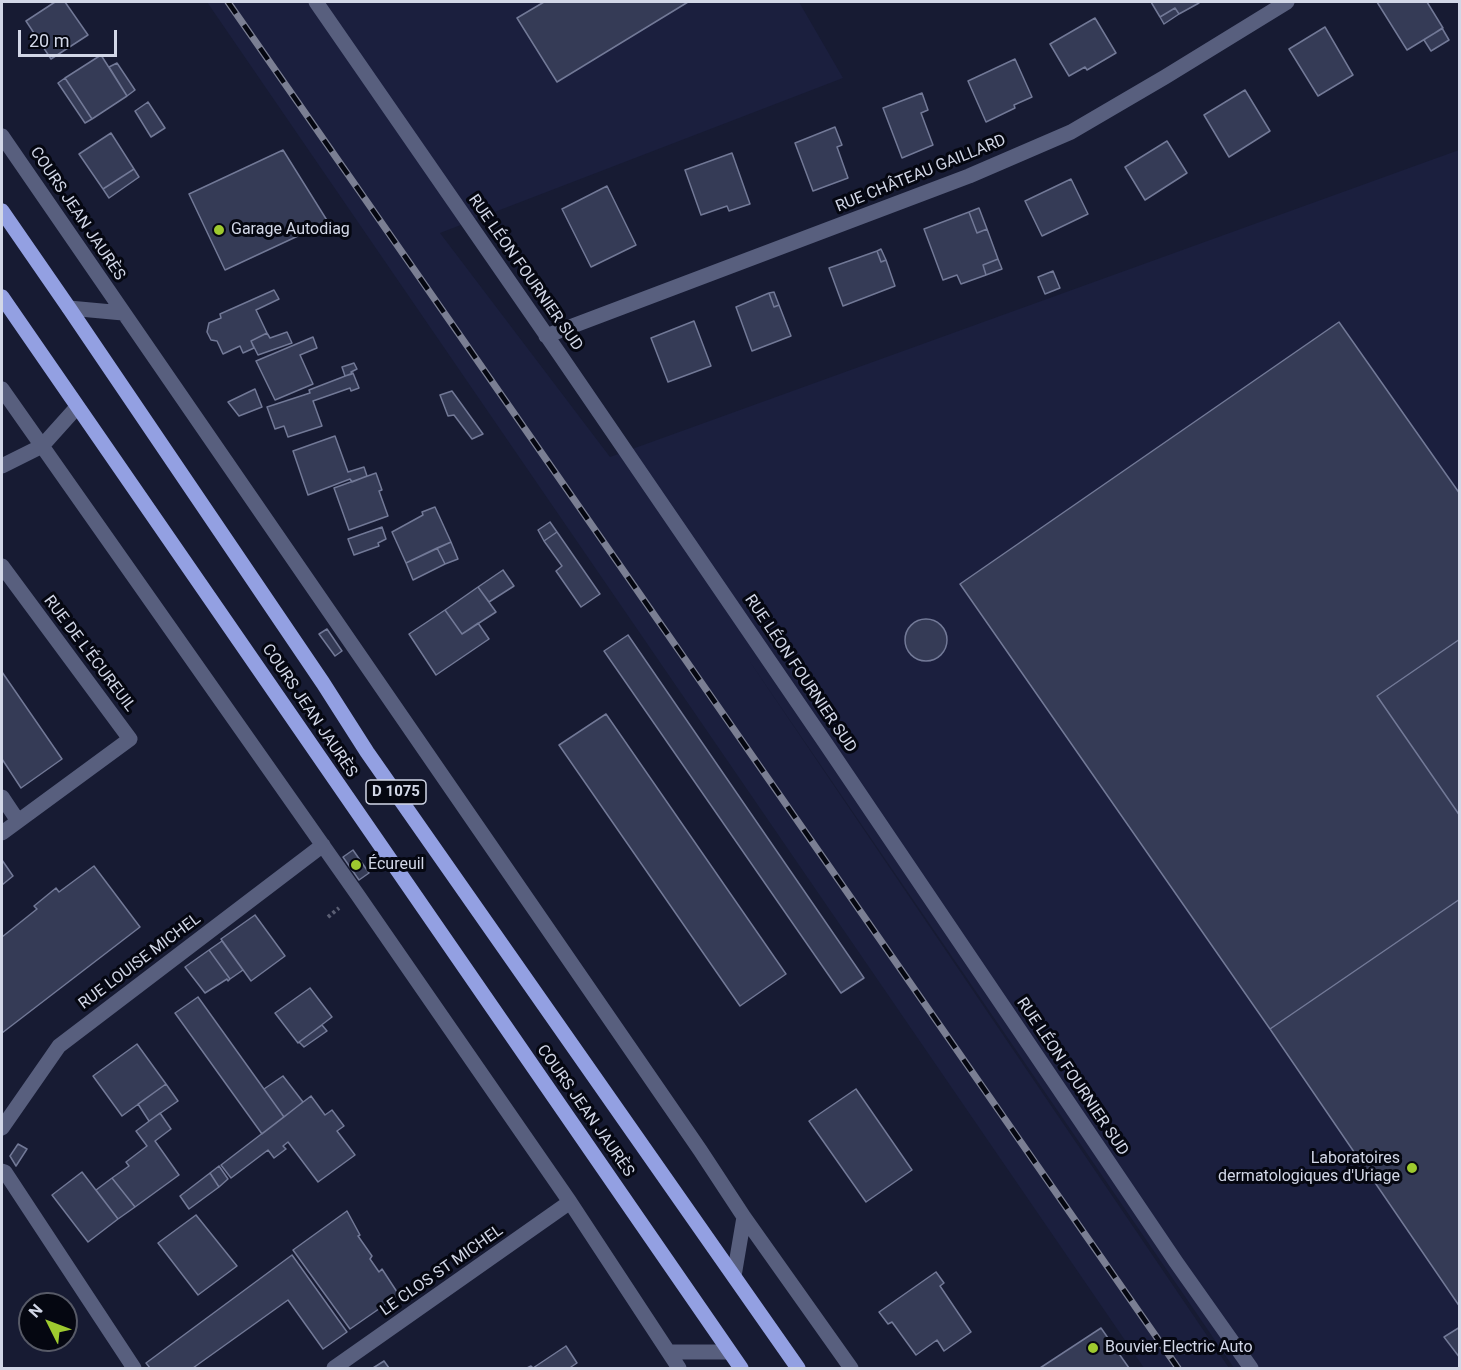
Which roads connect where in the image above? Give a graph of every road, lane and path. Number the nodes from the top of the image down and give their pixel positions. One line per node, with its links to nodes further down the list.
1 (316, 2): 8 (street, RUE LÉON FOURNIER SUD)
2 (1287, 2): 8 (street, RUE CHÂTEAU GAILLARD)
3 (2, 136): 7 (street, COURS JEAN JAURÈS)
4 (2, 211): 6 (main road, COURS JEAN JAURÈS / D 1075)
5 (2, 297): 10 (main road, COURS JEAN JAURÈS / D 1075)
6 (69, 308): 7 (street); 22 (main road, COURS JEAN JAURÈS / D 1075)
7 (123, 313): 21 (street, COURS JEAN JAURÈS)
8 (546, 336): 31 (street, RUE LÉON FOURNIER SUD)
9 (2, 389): 11 (street)
10 (77, 407): 11 (street); 24 (main road, COURS JEAN JAURÈS / D 1075)
11 (42, 446): 12 (street); 17 (street)
12 (2, 466)
13 (2, 566): 15 (street, RUE DE L'ÉCUREUIL)
14 (2, 797): 15 (street)
15 (18, 820): 16 (street, RUE DE L'ÉCUREUIL)
16 (2, 833)
17 (323, 845): 18 (street, RUE LOUISE MICHEL); 20 (street)
18 (2, 1128)
19 (2, 1171): 25 (street)
20 (570, 1202): 23 (street); 26 (street, LE CLOS ST MICHEL)
21 (744, 1217): 22 (street); 30 (street, COURS JEAN JAURÈS)
22 (734, 1276): 29 (main road, COURS JEAN JAURÈS / D 1075)
23 (669, 1352): 24 (street); 27 (street)
24 (729, 1352): 28 (main road, COURS JEAN JAURÈS / D 1075)
25 (134, 1368)
26 (334, 1368)
27 (679, 1368)
28 (741, 1368)
29 (798, 1368)
30 (850, 1368)
31 (1251, 1368)

